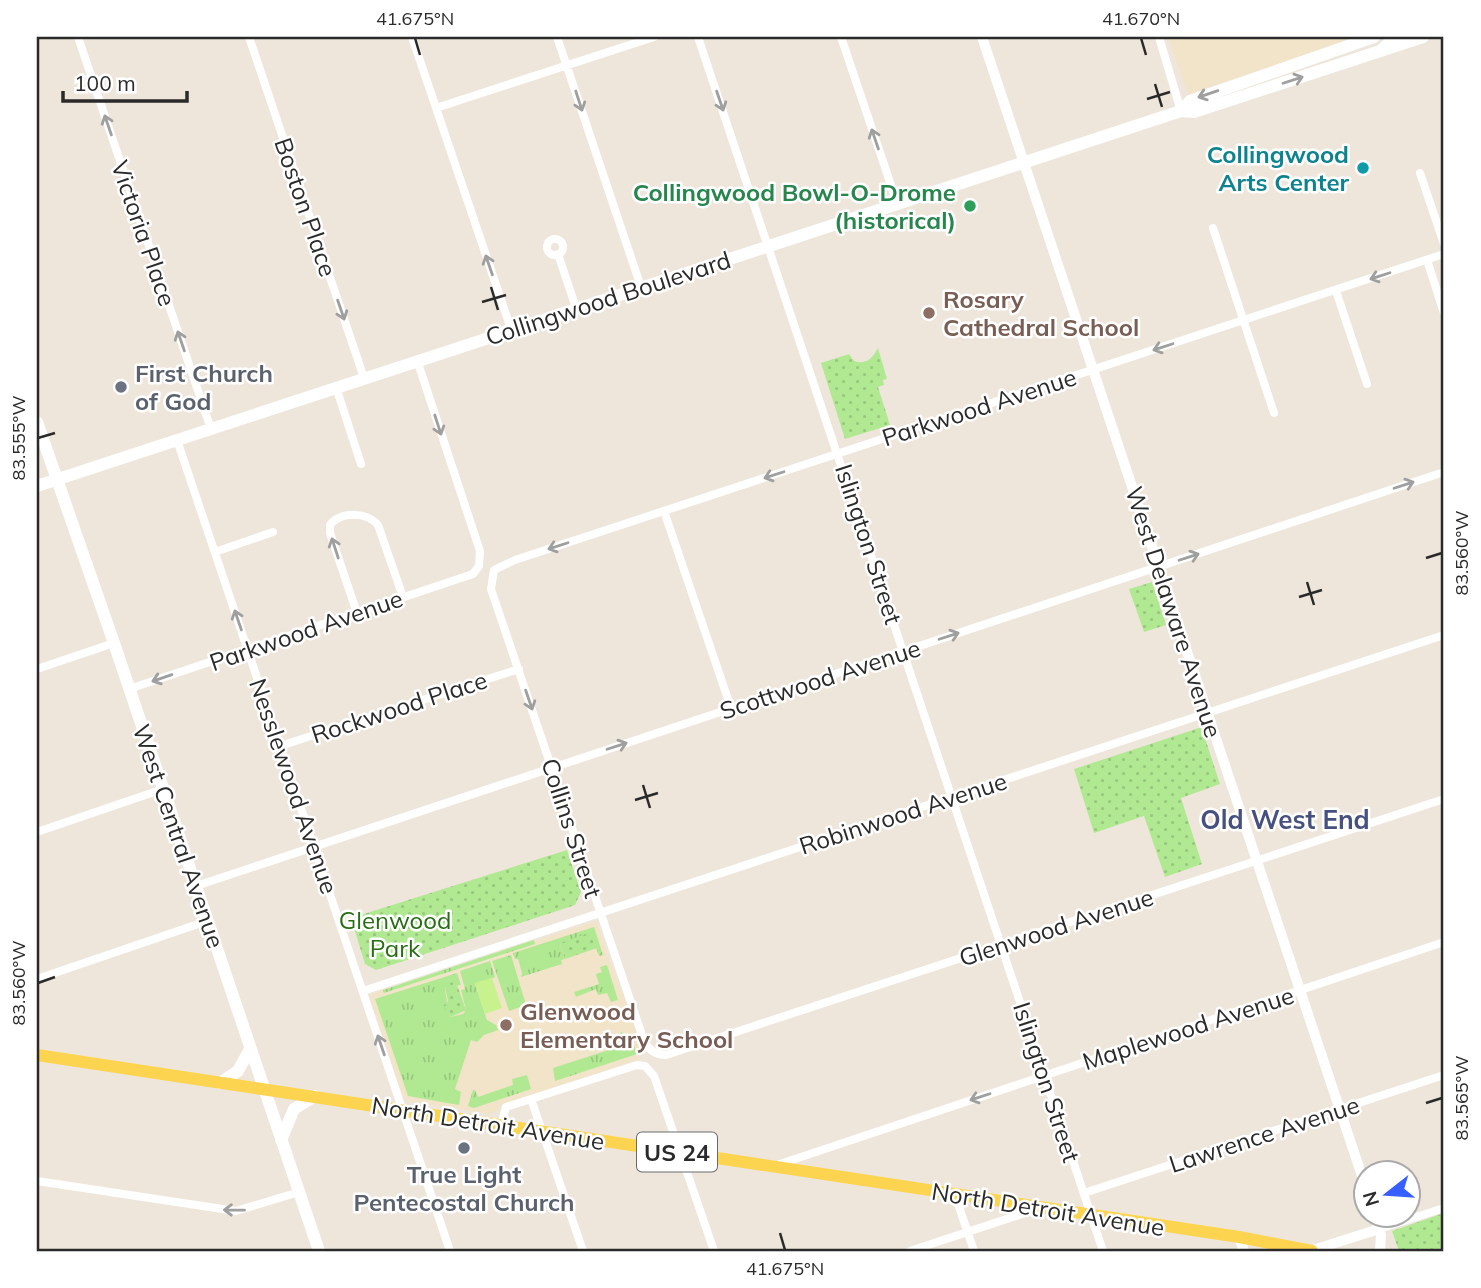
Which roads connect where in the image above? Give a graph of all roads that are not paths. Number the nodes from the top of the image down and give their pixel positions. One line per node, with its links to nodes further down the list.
1 (78, 37): 41 (street, Victoria Place, one-way to 1)
2 (249, 37): 36 (street, Boston Place, one-way to 36)
3 (412, 37): 17 (street)
4 (557, 37): 14 (street)
5 (654, 37): 14 (street)
6 (698, 37): 24 (street, Islington Street, one-way to 24)
7 (841, 37): 21 (street, one-way to 7)
8 (982, 37): 19 (street, West Delaware Avenue)
9 (1159, 37): 18 (street)
10 (1394, 37): 13 (street)
11 (1423, 37): 13 (main road, Collingwood Boulevard)
12 (1369, 38): 15 (main road, Collingwood Boulevard)
13 (1376, 54): 16 (main road, Collingwood Boulevard, one-way to 13)
14 (566, 65): 17 (street); 28 (street, one-way to 28)
15 (1266, 74): 16 (main road); 18 (main road, Collingwood Boulevard, one-way to 18)
16 (1265, 89): 18 (main road, Collingwood Boulevard)
17 (436, 108): 33 (street, one-way to 17)
18 (1181, 111): 19 (main road, Collingwood Boulevard)
19 (1024, 163): 21 (main road, Collingwood Boulevard); 35 (street, West Delaware Avenue)
20 (1420, 173): 23 (street)
21 (897, 203): 24 (main road, Collingwood Boulevard)
22 (1213, 228): 32 (street)
23 (1444, 244)
24 (769, 246): 28 (main road, Collingwood Boulevard); 43 (street, Islington Street)
25 (558, 254): 30 (street)
26 (1444, 254): 27 (street, Parkwood Avenue)
27 (1427, 260): 29 (street, Parkwood Avenue, one-way to 29); 31 (street)
28 (640, 287): 30 (main road, Collingwood Boulevard)
29 (1336, 291): 32 (street, Parkwood Avenue); 37 (street)
30 (576, 308): 33 (main road, Collingwood Boulevard)
31 (1444, 313)
32 (1244, 321): 35 (street, Parkwood Avenue, one-way to 35); 39 (street)
33 (511, 329): 34 (main road, Collingwood Boulevard)
34 (416, 360): 36 (main road, Collingwood Boulevard); 53 (street, Parkwood Avenue, one-way to 53)
35 (1093, 370): 43 (street, Parkwood Avenue); 51 (street, West Delaware Avenue)
36 (364, 378): 38 (main road, Collingwood Boulevard)
37 (1367, 384)
38 (336, 387): 41 (main road, Collingwood Boulevard); 44 (street)
39 (1274, 413)
40 (37, 422): 46 (main road, West Central Avenue)
41 (211, 429): 42 (main road, Collingwood Boulevard)
42 (177, 440): 46 (main road, Collingwood Boulevard); 50 (street, Nesslewood Avenue)
43 (839, 454): 48 (street, Parkwood Avenue, one-way to 48); 58 (street, Islington Street)
44 (361, 464)
45 (1444, 472): 51 (street, Scottwood Avenue, one-way to 45)
46 (56, 480): 47 (main road, Collingwood Boulevard); 56 (main road, West Central Avenue)
47 (37, 486)
48 (664, 511): 52 (street, Parkwood Avenue, one-way to 52); 62 (street)
49 (274, 532): 50 (street)
50 (215, 552): 57 (street, Nesslewood Avenue, one-way to 50)
51 (1159, 566): 58 (street, Scottwood Avenue, one-way to 51); 63 (street, West Delaware Avenue)
52 (491, 589): 60 (street, Collins Street)
53 (404, 597): 54 (street, Parkwood Avenue); 54 (street, one-way to 53)
54 (357, 613): 57 (street, Parkwood Avenue)
55 (1444, 635): 63 (street, Robinwood Avenue)
56 (114, 643): 59 (street); 61 (main road, West Central Avenue)
57 (248, 650): 61 (street, Parkwood Avenue, one-way to 61); 64 (street, Nesslewood Avenue)
58 (904, 651): 62 (street, Scottwood Avenue); 67 (street, Islington Street)
59 (37, 669)
60 (519, 669): 64 (street, Rockwood Place); 65 (street, Collins Street, one-way to 65)
61 (129, 689): 66 (main road, West Central Avenue)
62 (730, 708): 65 (street, Scottwood Avenue, one-way to 62)
63 (1208, 713): 67 (street, Robinwood Avenue); 71 (street, West Delaware Avenue)
64 (280, 746): 70 (street, Nesslewood Avenue)
65 (552, 767): 70 (street, Scottwood Avenue); 73 (street, Collins Street)
66 (163, 789): 69 (street); 72 (main road, West Central Avenue)
67 (953, 797): 73 (street, Robinwood Avenue); 76 (street, Islington Street)
68 (1444, 799): 71 (street, Glenwood Avenue)
69 (37, 832)
70 (314, 846): 72 (street, Scottwood Avenue); 78 (street, Nesslewood Avenue)
71 (1257, 862): 76 (street, Glenwood Avenue); 79 (street, West Delaware Avenue)
72 (195, 886): 74 (main road, West Central Avenue)
73 (600, 912): 78 (street, Robinwood Avenue); 82 (street, Collins Street)
74 (208, 921): 77 (street); 80 (main road, West Central Avenue)
75 (1444, 942): 79 (street, Maplewood Avenue)
76 (1002, 945): 82 (street, Glenwood Avenue); 84 (street, Islington Street)
77 (37, 979)
78 (363, 990): 91 (street, Nesslewood Avenue, one-way to 78)
79 (1300, 990): 84 (street, Maplewood Avenue); 92 (street, West Delaware Avenue)
80 (250, 1049): 85 (main road); 86 (main road, West Central Avenue)
81 (37, 1055): 85 (main road, North Detroit Avenue / US 24)
82 (666, 1055)
83 (1444, 1074): 92 (street, Lawrence Avenue)
84 (1045, 1075): 98 (street, Maplewood Avenue, one-way to 98); 101 (street, Islington Street)
85 (220, 1083): 86 (main road, North Detroit Avenue / US 24)
86 (264, 1089): 88 (main road, North Detroit Avenue / US 24); 95 (main road, West Central Avenue)
87 (560, 1090): 89 (street); 90 (street); 96 (street)
88 (315, 1096): 91 (main road, North Detroit Avenue / US 24); 95 (main road)
89 (531, 1099): 93 (street); 94 (street)
90 (563, 1100)
91 (403, 1109): 93 (main road, North Detroit Avenue / US 24); 110 (street, Nesslewood Avenue)
92 (1340, 1109): 97 (street, West Delaware Avenue); 101 (street, Lawrence Avenue)
93 (501, 1125): 94 (main road, North Detroit Avenue / US 24)
94 (542, 1131): 96 (main road, North Detroit Avenue / US 24); 111 (street)
95 (281, 1140): 100 (main road, West Central Avenue)
96 (680, 1153): 98 (main road, North Detroit Avenue / US 24); 112 (street)
97 (1356, 1158)
98 (772, 1167): 102 (main road, North Detroit Avenue / US 24)
99 (37, 1181): 100 (street, one-way to 99)
100 (299, 1192): 109 (main road, West Central Avenue)
101 (1084, 1193): 105 (street, Islington Street)
102 (955, 1195): 103 (main road, North Detroit Avenue / US 24); 107 (street)
103 (1040, 1208): 105 (main road, North Detroit Avenue / US 24); 107 (street)
104 (1444, 1208): 106 (street)
105 (1092, 1216): 108 (main road, North Detroit Avenue / US 24); 115 (street, Islington Street)
106 (1379, 1229): 117 (street); 118 (street)
107 (967, 1232): 113 (street); 114 (street)
108 (1239, 1237): 116 (street); 117 (main road, North Detroit Avenue / US 24)
109 (319, 1251)
110 (450, 1251)
111 (583, 1251)
112 (714, 1251)
113 (910, 1251)
114 (974, 1251)
115 (1103, 1251)
116 (1244, 1251)
117 (1311, 1251)
118 (1380, 1251)

